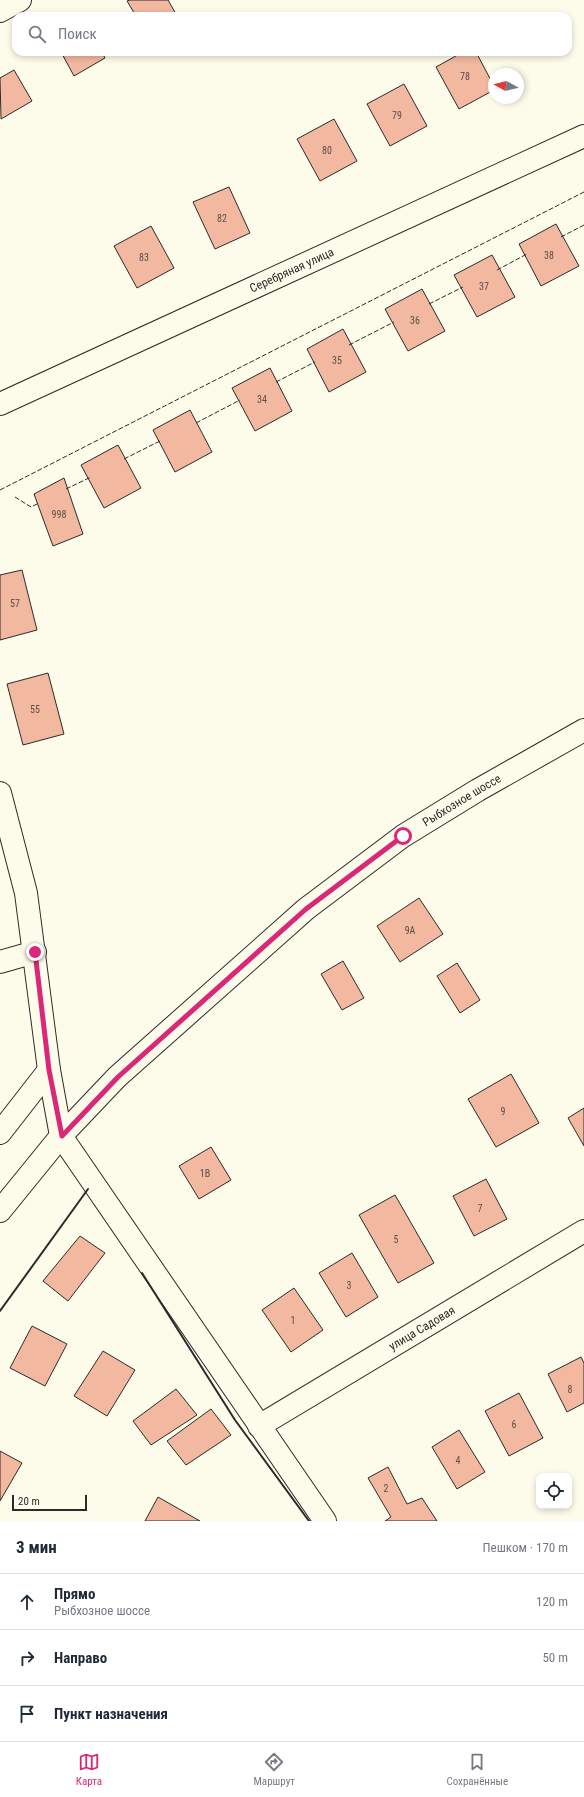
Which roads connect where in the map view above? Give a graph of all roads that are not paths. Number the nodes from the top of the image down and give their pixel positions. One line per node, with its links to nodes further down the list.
1 (20, 0): 2 (street)
2 (0, 11)
3 (584, 136): 4 (street, Серебряная улица)
4 (0, 404)
5 (584, 730): 11 (street, Рыбхозное шоссе)
6 (0, 793): 7 (street)
7 (35, 952): 8 (street); 9 (street)
8 (0, 962)
9 (49, 1070): 10 (street); 11 (street)
10 (1, 1130)
11 (62, 1136): 12 (street, Рыбхозное шоссе); 14 (street)
12 (0, 1211)
13 (584, 1230): 14 (street, улица Садовая)
14 (259, 1426): 15 (street)
15 (325, 1521)

